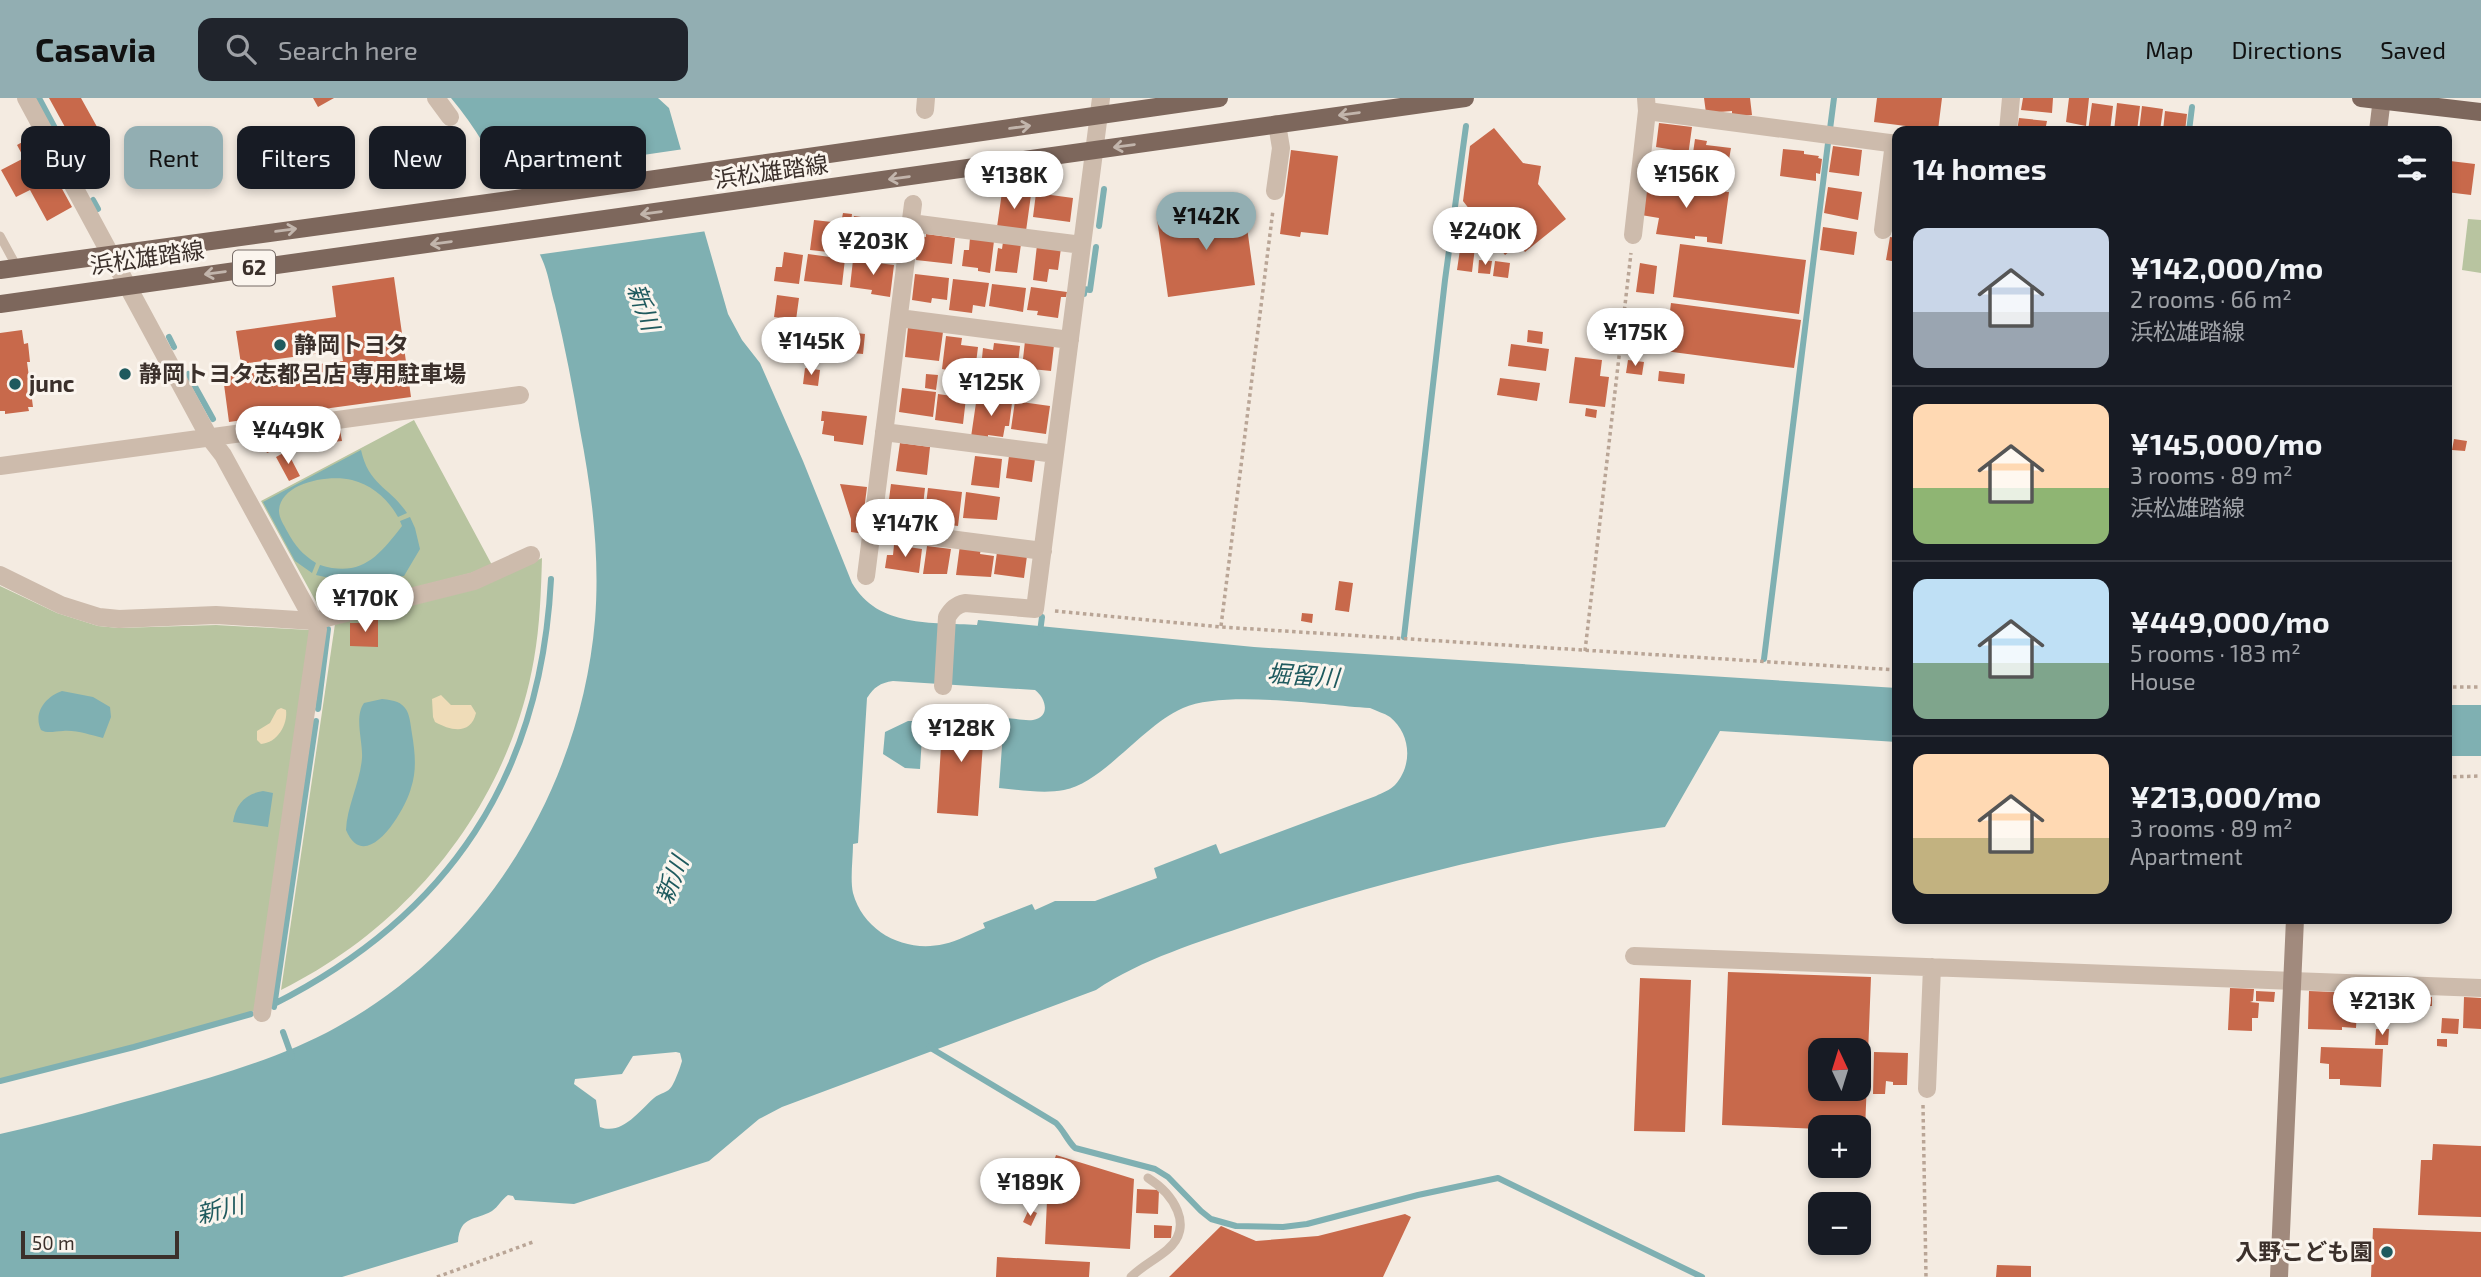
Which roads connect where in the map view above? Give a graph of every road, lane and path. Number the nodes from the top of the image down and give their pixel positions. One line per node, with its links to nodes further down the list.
1 (26, 98): 26 (street)
2 (437, 98): 11 (street)
3 (1219, 98): 9 (main road, 浜松雄踏線 / 62)
4 (1465, 98): 12 (main road, 浜松雄踏線 / 62, one-way to 12)
5 (2011, 98): 14 (street)
6 (2361, 98): 7 (main road)
7 (2381, 99): 10 (main road); 15 (street)
8 (1646, 105): 16 (street); 23 (street)
9 (1100, 107): 17 (street); 26 (main road, 浜松雄踏線 / 62, one-way to 9)
10 (2481, 112)
11 (450, 117): 13 (path)
12 (1277, 124): 17 (main road, 浜松雄踏線 / 62, one-way to 17); 19 (street)
13 (451, 126)
14 (2008, 126)
15 (2378, 126)
16 (1892, 144)
17 (1094, 150): 25 (street); 28 (main road, 浜松雄踏線 / 62, one-way to 28)
18 (1892, 166): 22 (street)
19 (1275, 191): 44 (path)
20 (913, 204): 21 (street)
21 (911, 223): 25 (street); 30 (street)
22 (1883, 230)
23 (1633, 235): 45 (path)
24 (0, 236): 27 (lane)
25 (1082, 245): 31 (street)
26 (110, 254): 27 (main road, 浜松雄踏線 / 62); 28 (street)
27 (8, 269)
28 (127, 285): 29 (main road, 浜松雄踏線 / 62); 34 (street)
29 (0, 304)
30 (899, 318): 31 (street); 33 (street)
31 (1070, 340): 35 (street)
32 (520, 395): 34 (street)
33 (884, 432): 35 (street); 37 (street)
34 (209, 437): 36 (street); 43 (street)
35 (1055, 454): 38 (street)
36 (0, 466)
37 (872, 529): 38 (street); 41 (street)
38 (1042, 551): 42 (street)
39 (531, 555): 43 (street)
40 (0, 575): 43 (street)
41 (866, 576)
42 (1035, 609): 44 (path); 47 (street)
43 (314, 621): 57 (street)
44 (1221, 627): 45 (path)
45 (1585, 651): 46 (path)
46 (1892, 670)
47 (943, 686)
48 (2452, 687): 49 (path)
49 (2481, 687)
50 (2481, 776): 51 (path)
51 (2452, 777)
52 (2295, 924): 55 (street)
53 (1634, 956): 54 (street)
54 (1932, 967): 55 (street); 58 (street)
55 (2293, 980): 56 (street); 64 (street)
56 (2481, 988)
57 (262, 1013)
58 (1927, 1089): 63 (path)
59 (1148, 1178): 62 (lane)
60 (533, 1242): 61 (path)
61 (437, 1277)
62 (1131, 1277)
63 (1926, 1277)
64 (2279, 1277)

